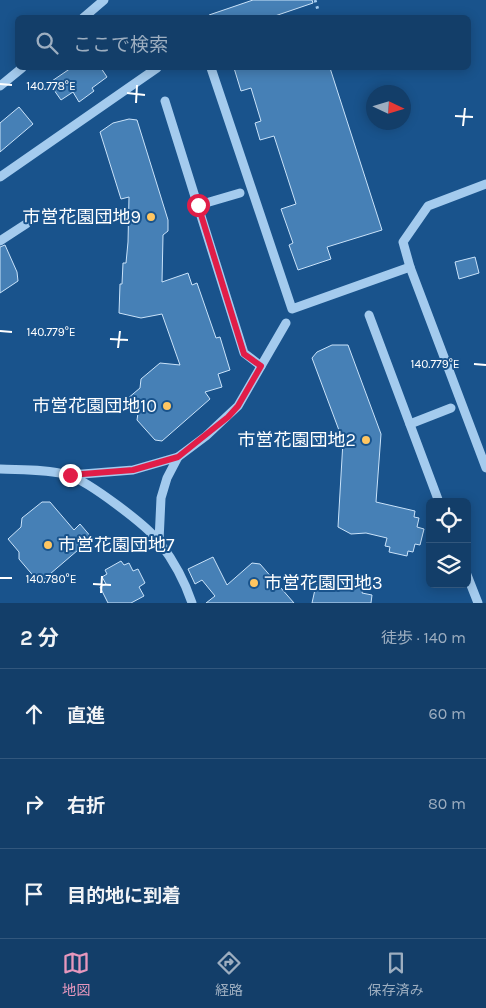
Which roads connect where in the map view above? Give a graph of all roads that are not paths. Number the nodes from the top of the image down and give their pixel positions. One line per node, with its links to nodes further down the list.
1 (104, 0): 2 (street)
2 (86, 15)
3 (20, 70): 6 (street)
4 (154, 70): 8 (street)
5 (212, 70): 14 (street)
6 (0, 86)
7 (165, 101): 11 (street)
8 (0, 177)
9 (486, 184): 14 (street)
10 (240, 193): 11 (street)
11 (198, 205): 17 (street)
12 (26, 224): 13 (street)
13 (0, 241)
14 (410, 267): 21 (street)
15 (369, 315): 19 (street)
16 (286, 323): 17 (street)
17 (261, 366): 20 (street)
18 (451, 408): 19 (street)
19 (410, 424): 24 (street)
20 (178, 457): 23 (street); 25 (street)
21 (486, 468)
22 (0, 469): 23 (street)
23 (70, 475): 25 (street)
24 (438, 498)
25 (159, 541): 27 (street)
26 (471, 586): 28 (street)
27 (192, 603)
28 (478, 603)

